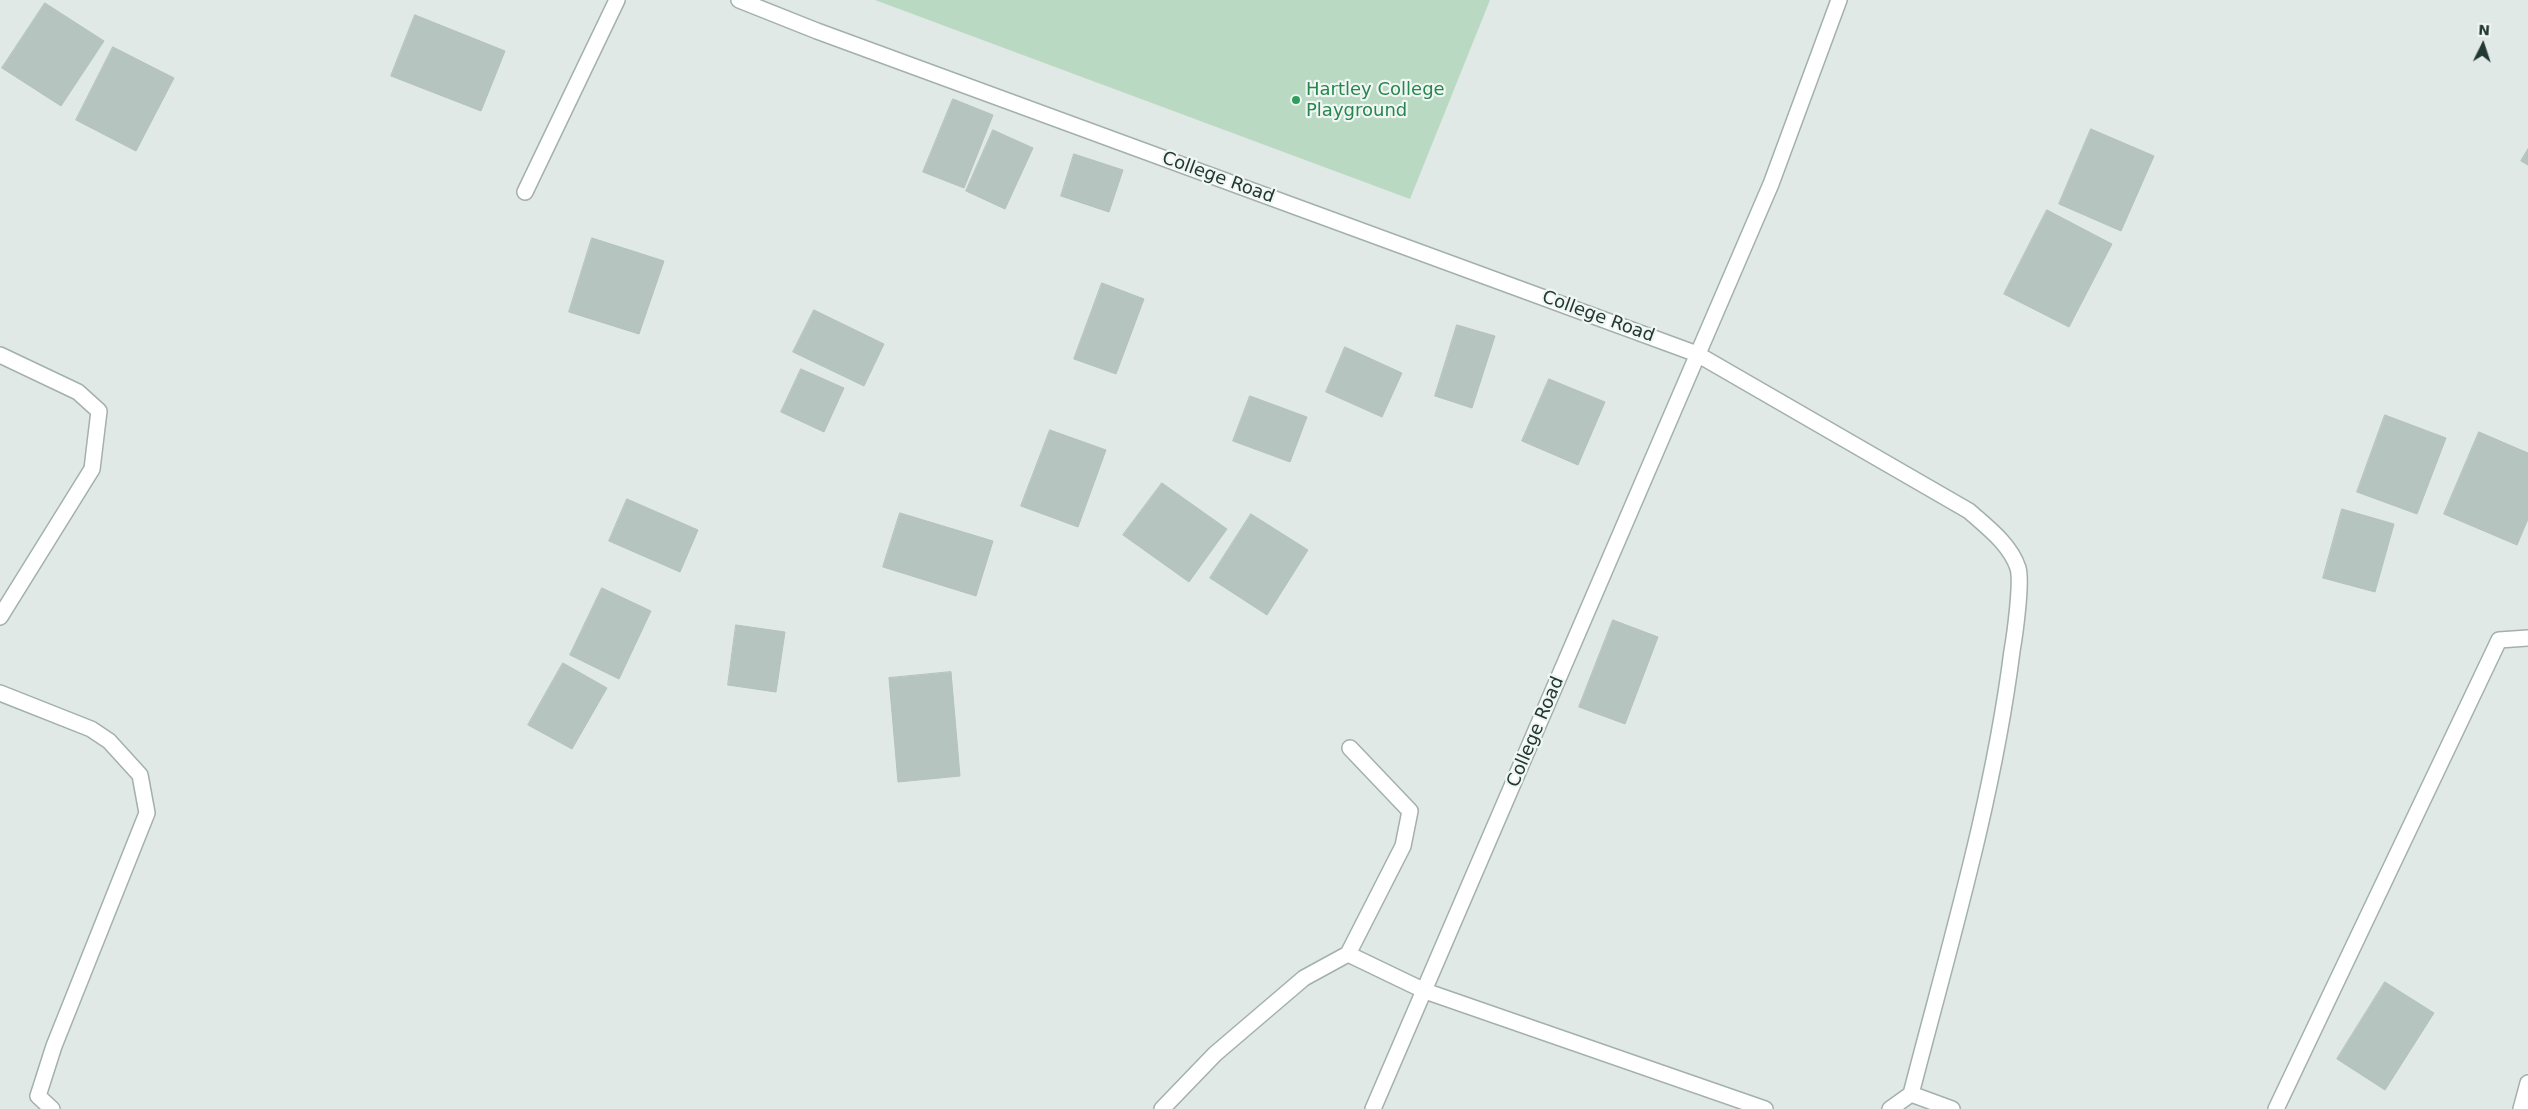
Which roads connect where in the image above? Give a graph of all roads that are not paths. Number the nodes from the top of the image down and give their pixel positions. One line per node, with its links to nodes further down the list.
1 (617, 0): 4 (street)
2 (740, 0): 5 (street, College Road)
3 (1839, 0): 5 (street, College Road)
4 (526, 192)
5 (1697, 354): 12 (street, College Road); 14 (street)
6 (0, 355): 7 (street)
7 (0, 617)
8 (2528, 638): 21 (street)
9 (0, 693): 15 (street)
10 (1350, 748): 11 (street)
11 (1348, 954): 12 (street); 16 (street)
12 (1425, 991): 17 (street, College Road); 18 (street)
13 (2528, 1083): 22 (street)
14 (1912, 1094): 19 (street); 20 (street)
15 (52, 1109)
16 (1162, 1109)
17 (1373, 1109)
18 (1765, 1109)
19 (1890, 1109)
20 (1952, 1109)
21 (2276, 1109)
22 (2521, 1109)

